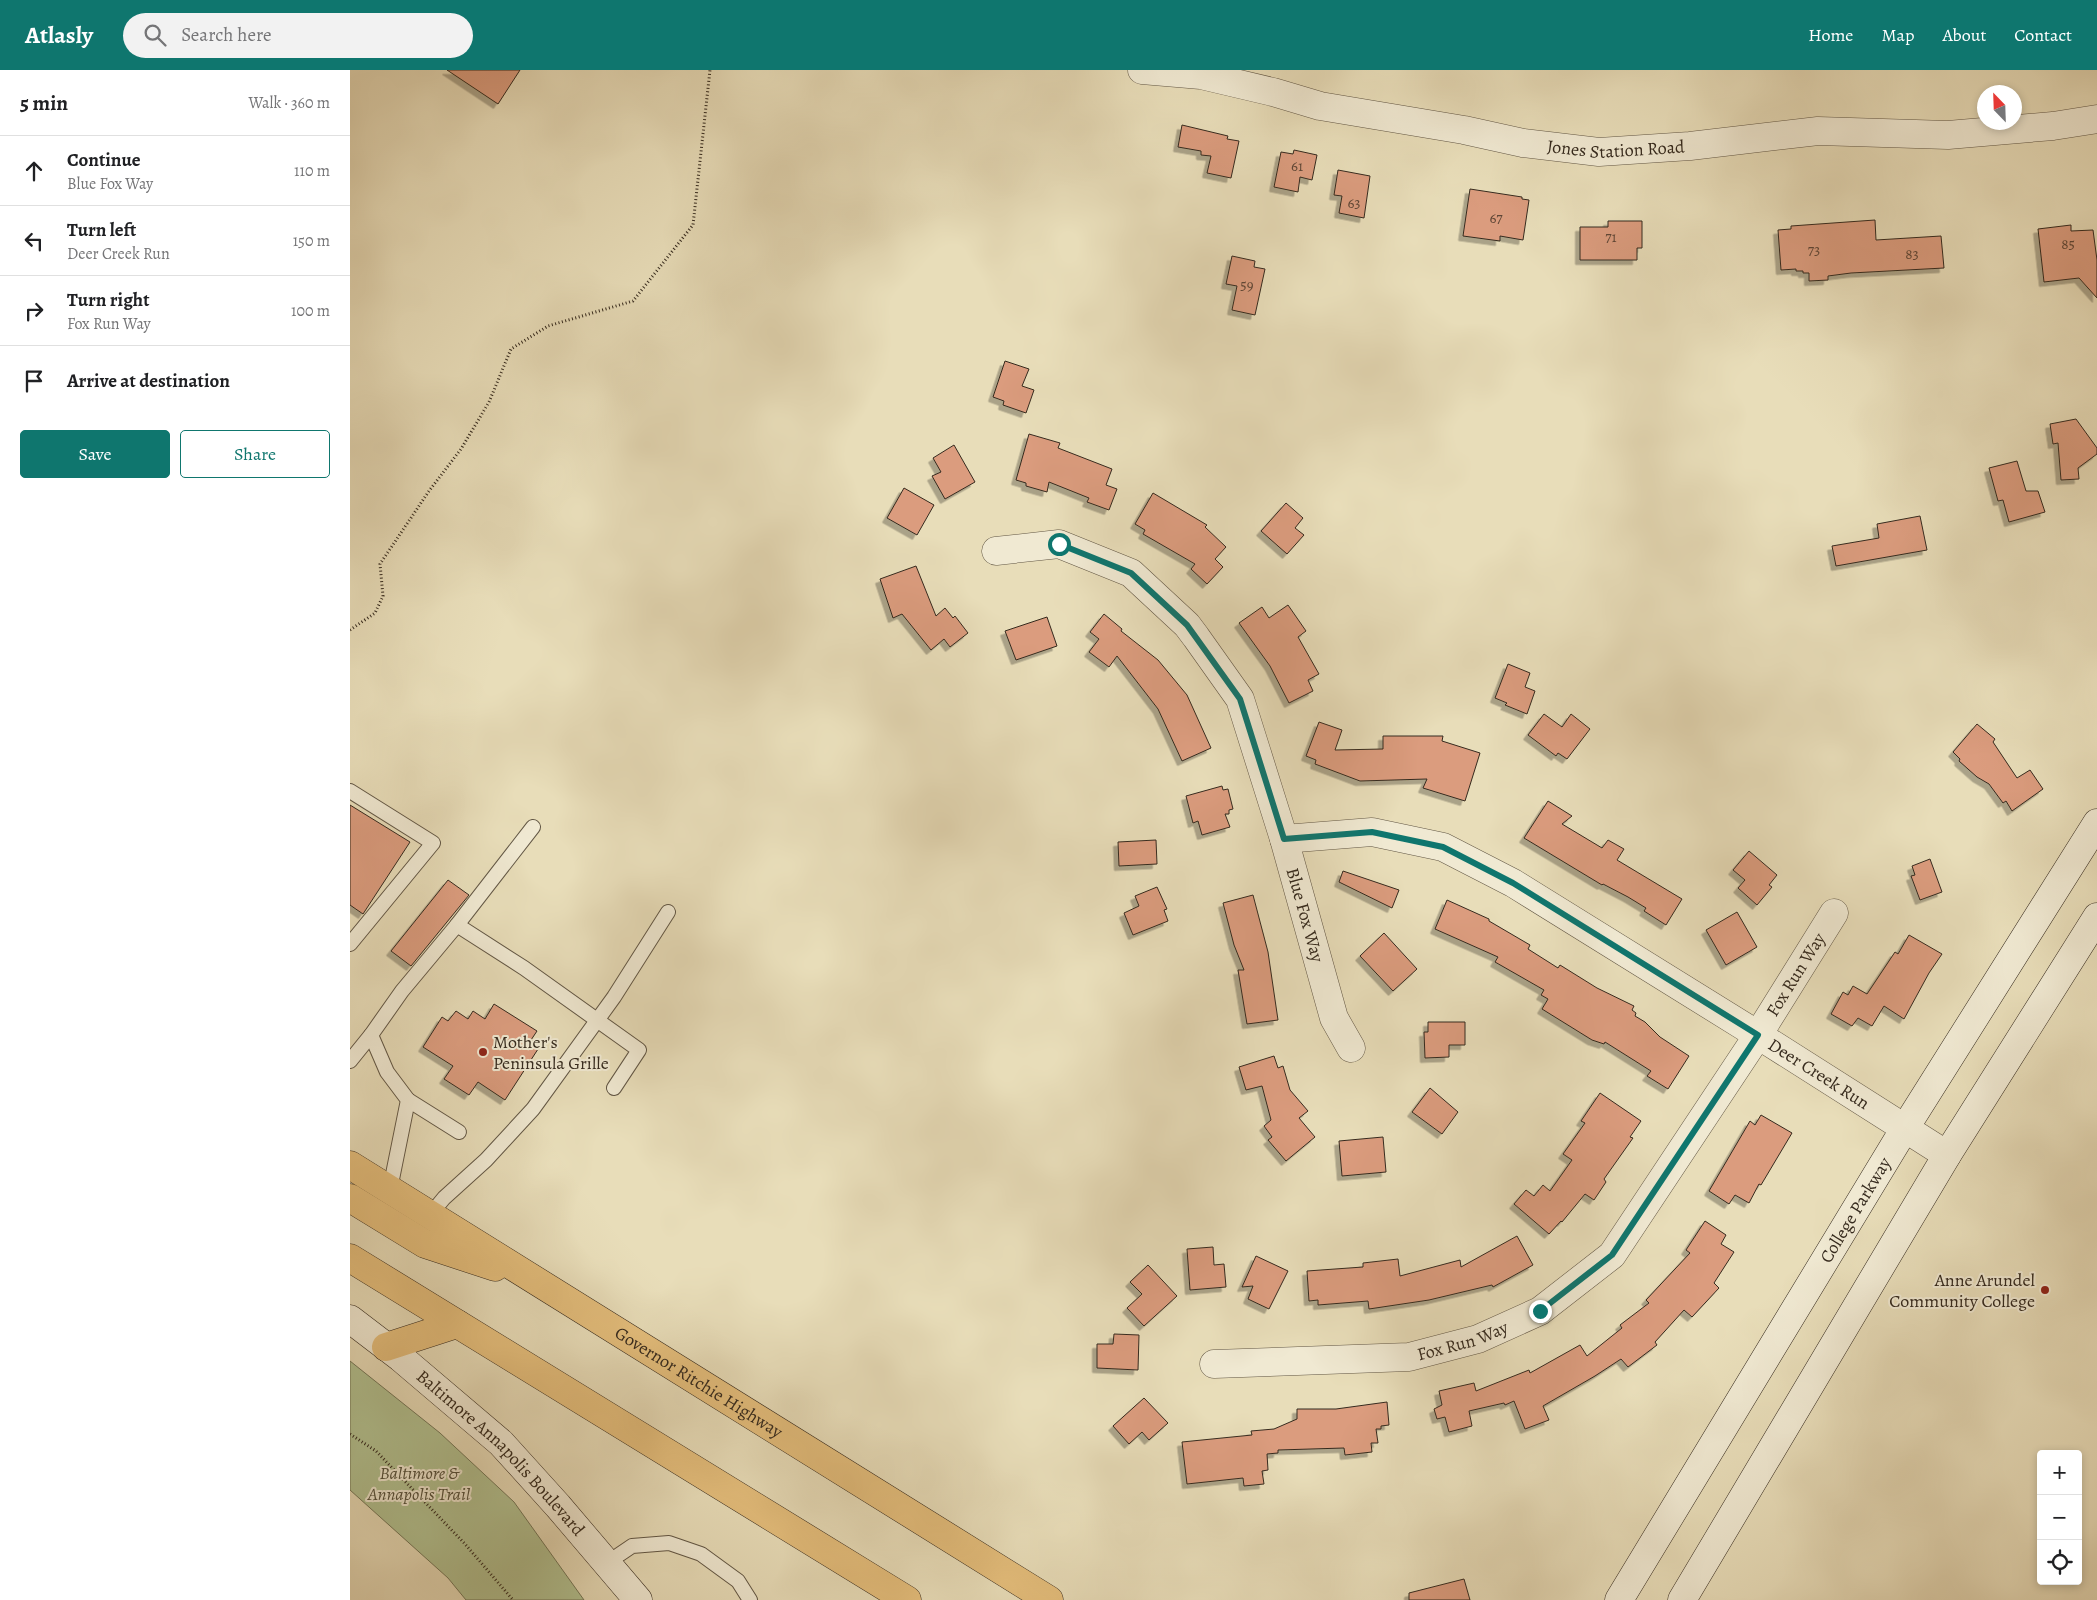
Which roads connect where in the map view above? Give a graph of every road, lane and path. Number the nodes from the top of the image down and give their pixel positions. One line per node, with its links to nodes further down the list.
1 (710, 70): 5 (path)
2 (1142, 70): 3 (street, Jones Station Road)
3 (2097, 119)
4 (996, 551): 9 (street, Blue Fox Way)
5 (350, 630)
6 (350, 791): 14 (lane)
7 (2097, 823): 22 (street, College Parkway)
8 (533, 827): 13 (lane)
9 (1284, 839): 17 (street, Deer Creek Run); 18 (street, Blue Fox Way)
10 (668, 912): 15 (lane)
11 (1834, 913): 17 (street, Fox Run Way)
12 (2097, 918): 24 (street)
13 (456, 925): 15 (lane); 16 (lane)
14 (350, 944)
15 (598, 1020): 20 (lane); 28 (lane)
16 (371, 1035): 19 (lane); 21 (lane)
17 (1758, 1035): 22 (street, Deer Creek Run); 34 (street, Fox Run Way)
18 (1352, 1048)
19 (350, 1061)
20 (614, 1088)
21 (408, 1100): 23 (lane); 26 (lane)
22 (1904, 1128): 24 (street, Deer Creek Run); 42 (street, College Parkway)
23 (459, 1132)
24 (1947, 1155): 43 (street)
25 (350, 1165): 26 (highway, Governor Ritchie Highway)
26 (390, 1189): 28 (highway, Governor Ritchie Highway)
27 (350, 1198): 30 (highway)
28 (430, 1215): 30 (highway, Governor Ritchie Highway)
29 (350, 1258): 32 (highway)
30 (537, 1281): 41 (highway, Governor Ritchie Highway)
31 (350, 1319): 33 (street, Baltimore Annapolis Boulevard)
32 (457, 1324): 33 (highway); 40 (highway)
33 (386, 1347): 36 (street, Baltimore Annapolis Boulevard)
34 (1214, 1364)
35 (350, 1434): 37 (path)
36 (607, 1563): 38 (street, Baltimore Annapolis Boulevard); 39 (lane)
37 (514, 1600)
38 (638, 1600)
39 (750, 1600)
40 (907, 1600)
41 (1049, 1600)
42 (1619, 1600)
43 (1682, 1600)

